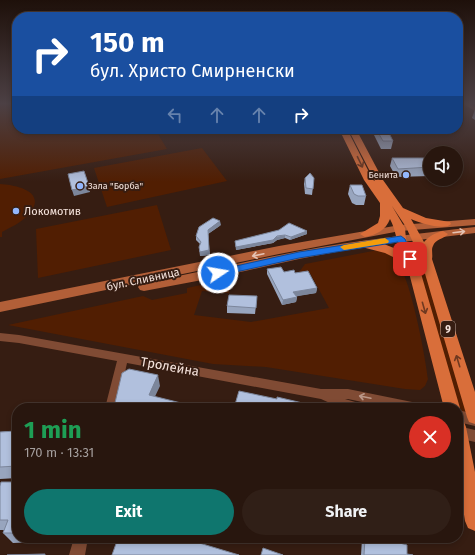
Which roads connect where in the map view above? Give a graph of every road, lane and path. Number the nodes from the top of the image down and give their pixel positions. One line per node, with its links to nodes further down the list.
1 (346, 134): 3 (main road, 9, one-way to 3)
2 (355, 134): 4 (main road, 9)
3 (385, 202): 9 (main road, 9); 10 (main road)
4 (400, 210): 6 (main road); 8 (main road, 9)
5 (475, 222): 6 (main road, бул. Сливница)
6 (444, 229): 7 (main road, бул. Сливница, one-way to 7); 8 (main road, бул. Сливница); 11 (main road)
7 (475, 230)
8 (413, 232): 9 (main road, бул. Сливница); 11 (main road, 9)
9 (400, 233): 10 (main road, бул. Сливница); 12 (main road, 9)
10 (364, 239): 12 (main road); 13 (main road, бул. Сливница, one-way to 13); 14 (main road, бул. Сливница)
11 (427, 260): 22 (main road, 9, one-way to 11)
12 (414, 270): 21 (main road, 9, one-way to 21)
13 (0, 307)
14 (0, 315)
15 (0, 337): 16 (street, Тролейна)
16 (123, 358): 17 (street, Тролейна); 18 (street)
17 (320, 394): 19 (street, Тролейна); 20 (street, Тролейна, one-way to 17)
18 (112, 403)
19 (342, 403)
20 (392, 403)
21 (451, 403)
22 (475, 418): 23 (street)
23 (463, 428)
24 (463, 436): 25 (main road)
25 (475, 521)
26 (80, 543): 27 (street)
27 (77, 555)

